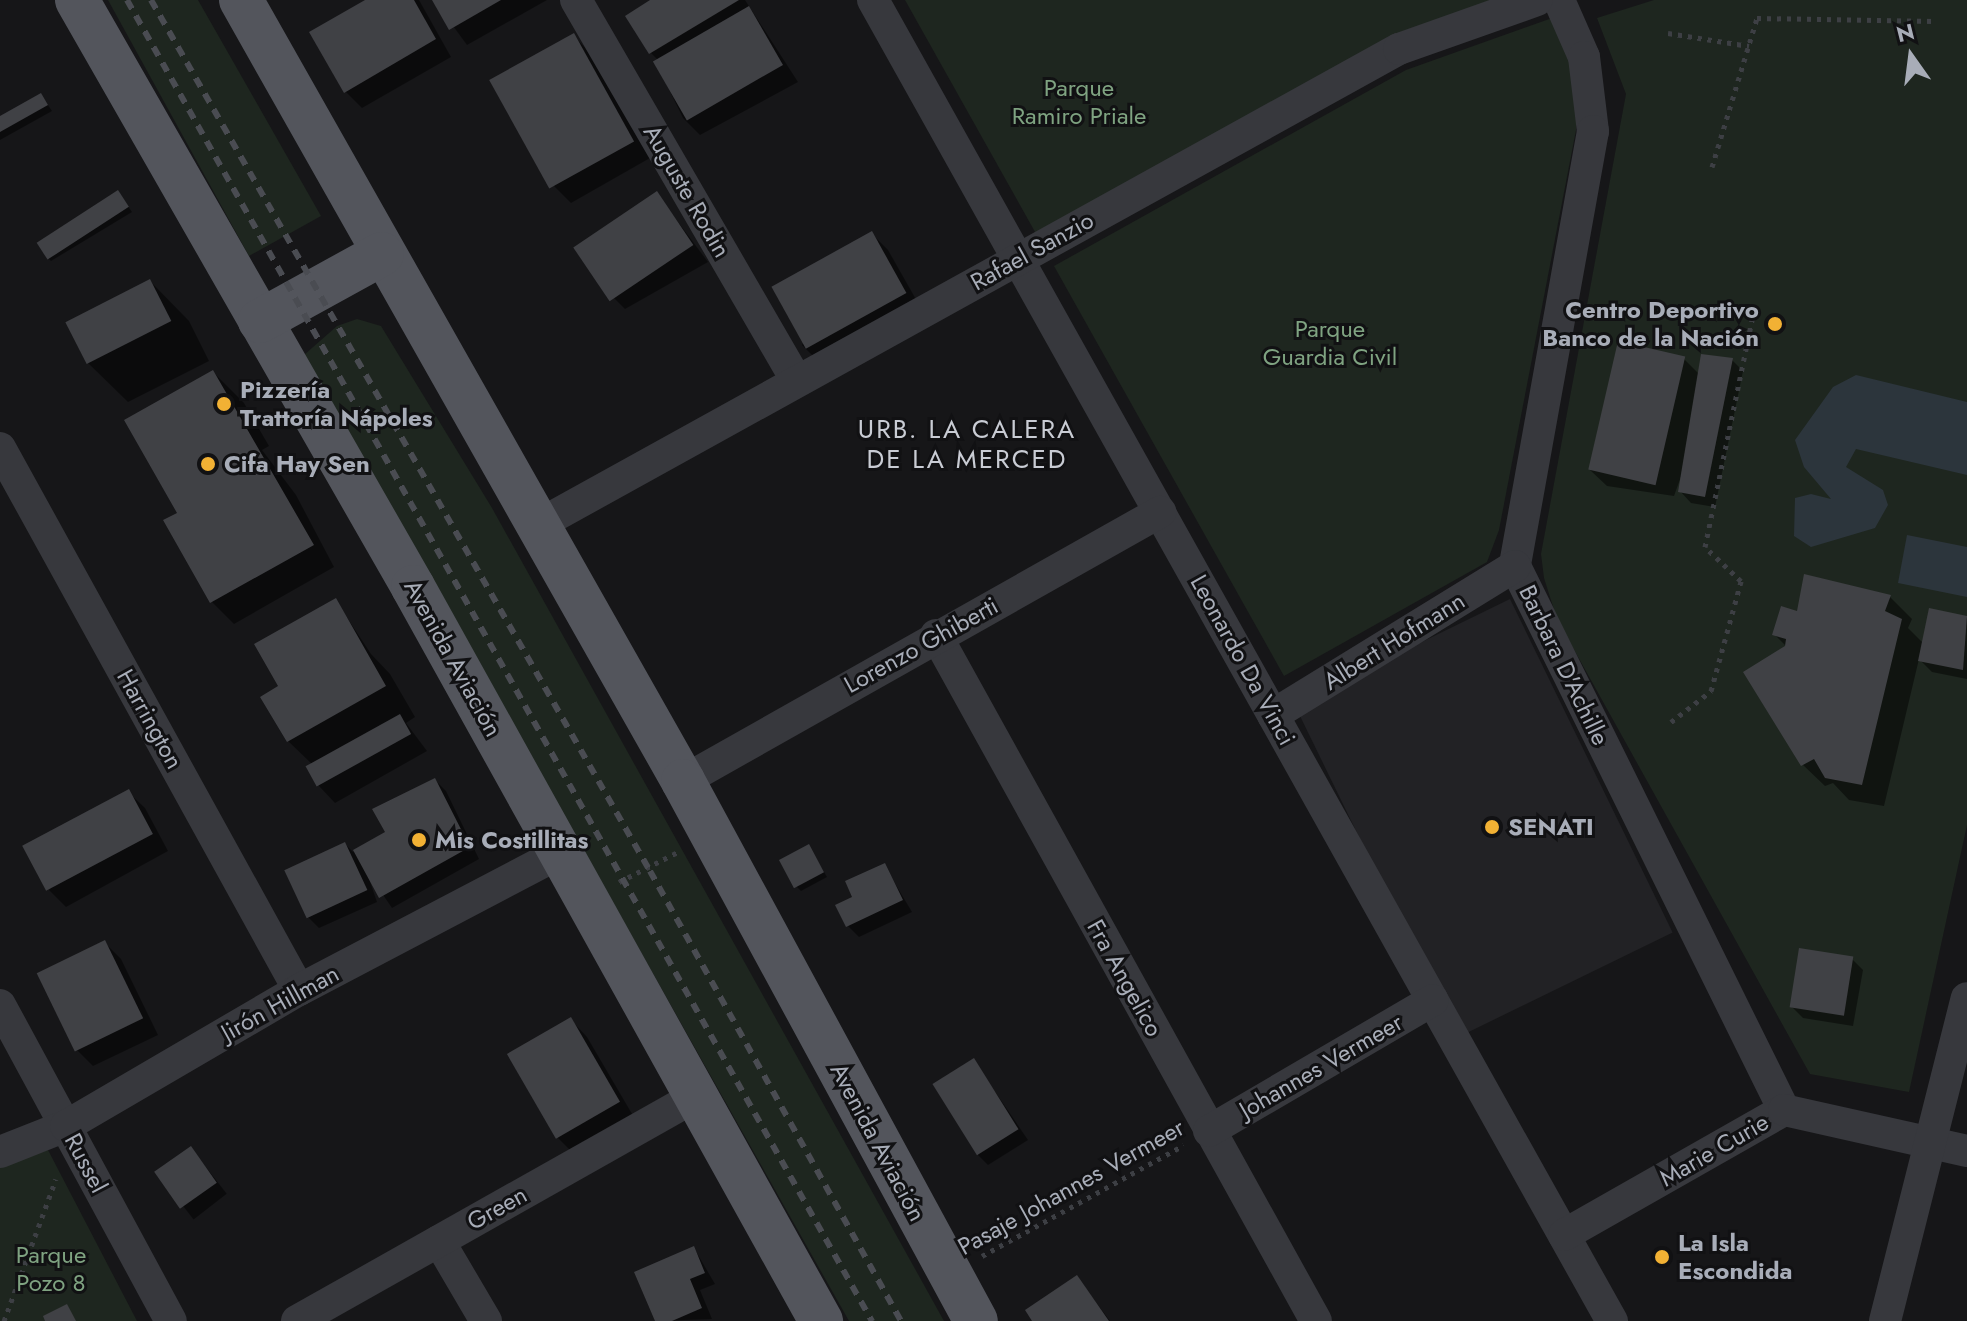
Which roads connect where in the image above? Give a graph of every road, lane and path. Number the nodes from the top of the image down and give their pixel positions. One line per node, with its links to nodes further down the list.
1 (77, 0): 14 (main road, Avenida Aviación)
2 (241, 0): 11 (main road, Avenida Aviación)
3 (576, 0): 15 (street, Auguste Rodin)
4 (873, 0): 12 (street, Leonardo Da Vinci)
5 (1537, 0): 12 (street, Rafael Sanzio)
6 (1559, 0): 20 (street, Barbara D'Achille)
7 (1934, 21): 9 (path)
8 (1668, 33): 9 (path)
9 (1749, 46): 10 (path)
10 (1712, 167)
11 (382, 254): 14 (main road); 19 (main road, Avenida Aviación)
12 (1018, 258): 15 (street, Rafael Sanzio); 18 (street, Leonardo Da Vinci)
13 (1753, 315): 23 (path)
14 (260, 321): 26 (main road, Avenida Aviación)
15 (797, 381): 19 (street, Rafael Sanzio)
16 (0, 448): 17 (street, Harrington)
17 (10, 490): 28 (street, Harrington)
18 (1160, 512): 21 (street, Lorenzo Ghiberti); 22 (street, Leonardo Da Vinci)
19 (538, 525): 24 (main road, Avenida Aviación)
20 (1515, 566): 22 (street, Albert Hofmann); 33 (street, Barbara D'Achille)
21 (936, 635): 24 (street, Lorenzo Ghiberti); 35 (street, Fra Angelico)
22 (1273, 715): 30 (street, Leonardo Da Vinci)
23 (1671, 722)
24 (683, 781): 25 (main road, Avenida Aviación)
25 (712, 834): 27 (path); 42 (main road, Avenida Aviación)
26 (560, 853): 27 (main road, Avenida Aviación); 28 (street, Jirón Hillman)
27 (586, 899): 32 (main road, Avenida Aviación)
28 (299, 990): 34 (street, Jirón Hillman)
29 (1967, 998): 36 (street)
30 (1433, 1000): 35 (street, Johannes Vermeer); 40 (street, Leonardo Da Vinci)
31 (0, 1005): 34 (street, Russel)
32 (698, 1095): 41 (street, Green); 47 (main road, Avenida Aviación)
33 (1784, 1110): 36 (street, Marie Curie); 40 (street, Marie Curie)
34 (66, 1126): 38 (street, Jirón Hillman); 44 (street, Russel)
35 (1209, 1131): 42 (path, Pasaje Johannes Vermeer); 49 (street, Fra Angelico)
36 (1935, 1141): 37 (street, Marie Curie); 51 (street)
37 (1967, 1151)
38 (0, 1152)
39 (58, 1174): 43 (path)
40 (1564, 1235): 50 (street, Leonardo Da Vinci)
41 (439, 1241): 45 (street, Green); 46 (street)
42 (950, 1274): 48 (main road, Avenida Aviación)
43 (4, 1321)
44 (171, 1321)
45 (297, 1321)
46 (486, 1321)
47 (821, 1321)
48 (976, 1321)
49 (1316, 1321)
50 (1612, 1321)
51 (1885, 1321)

